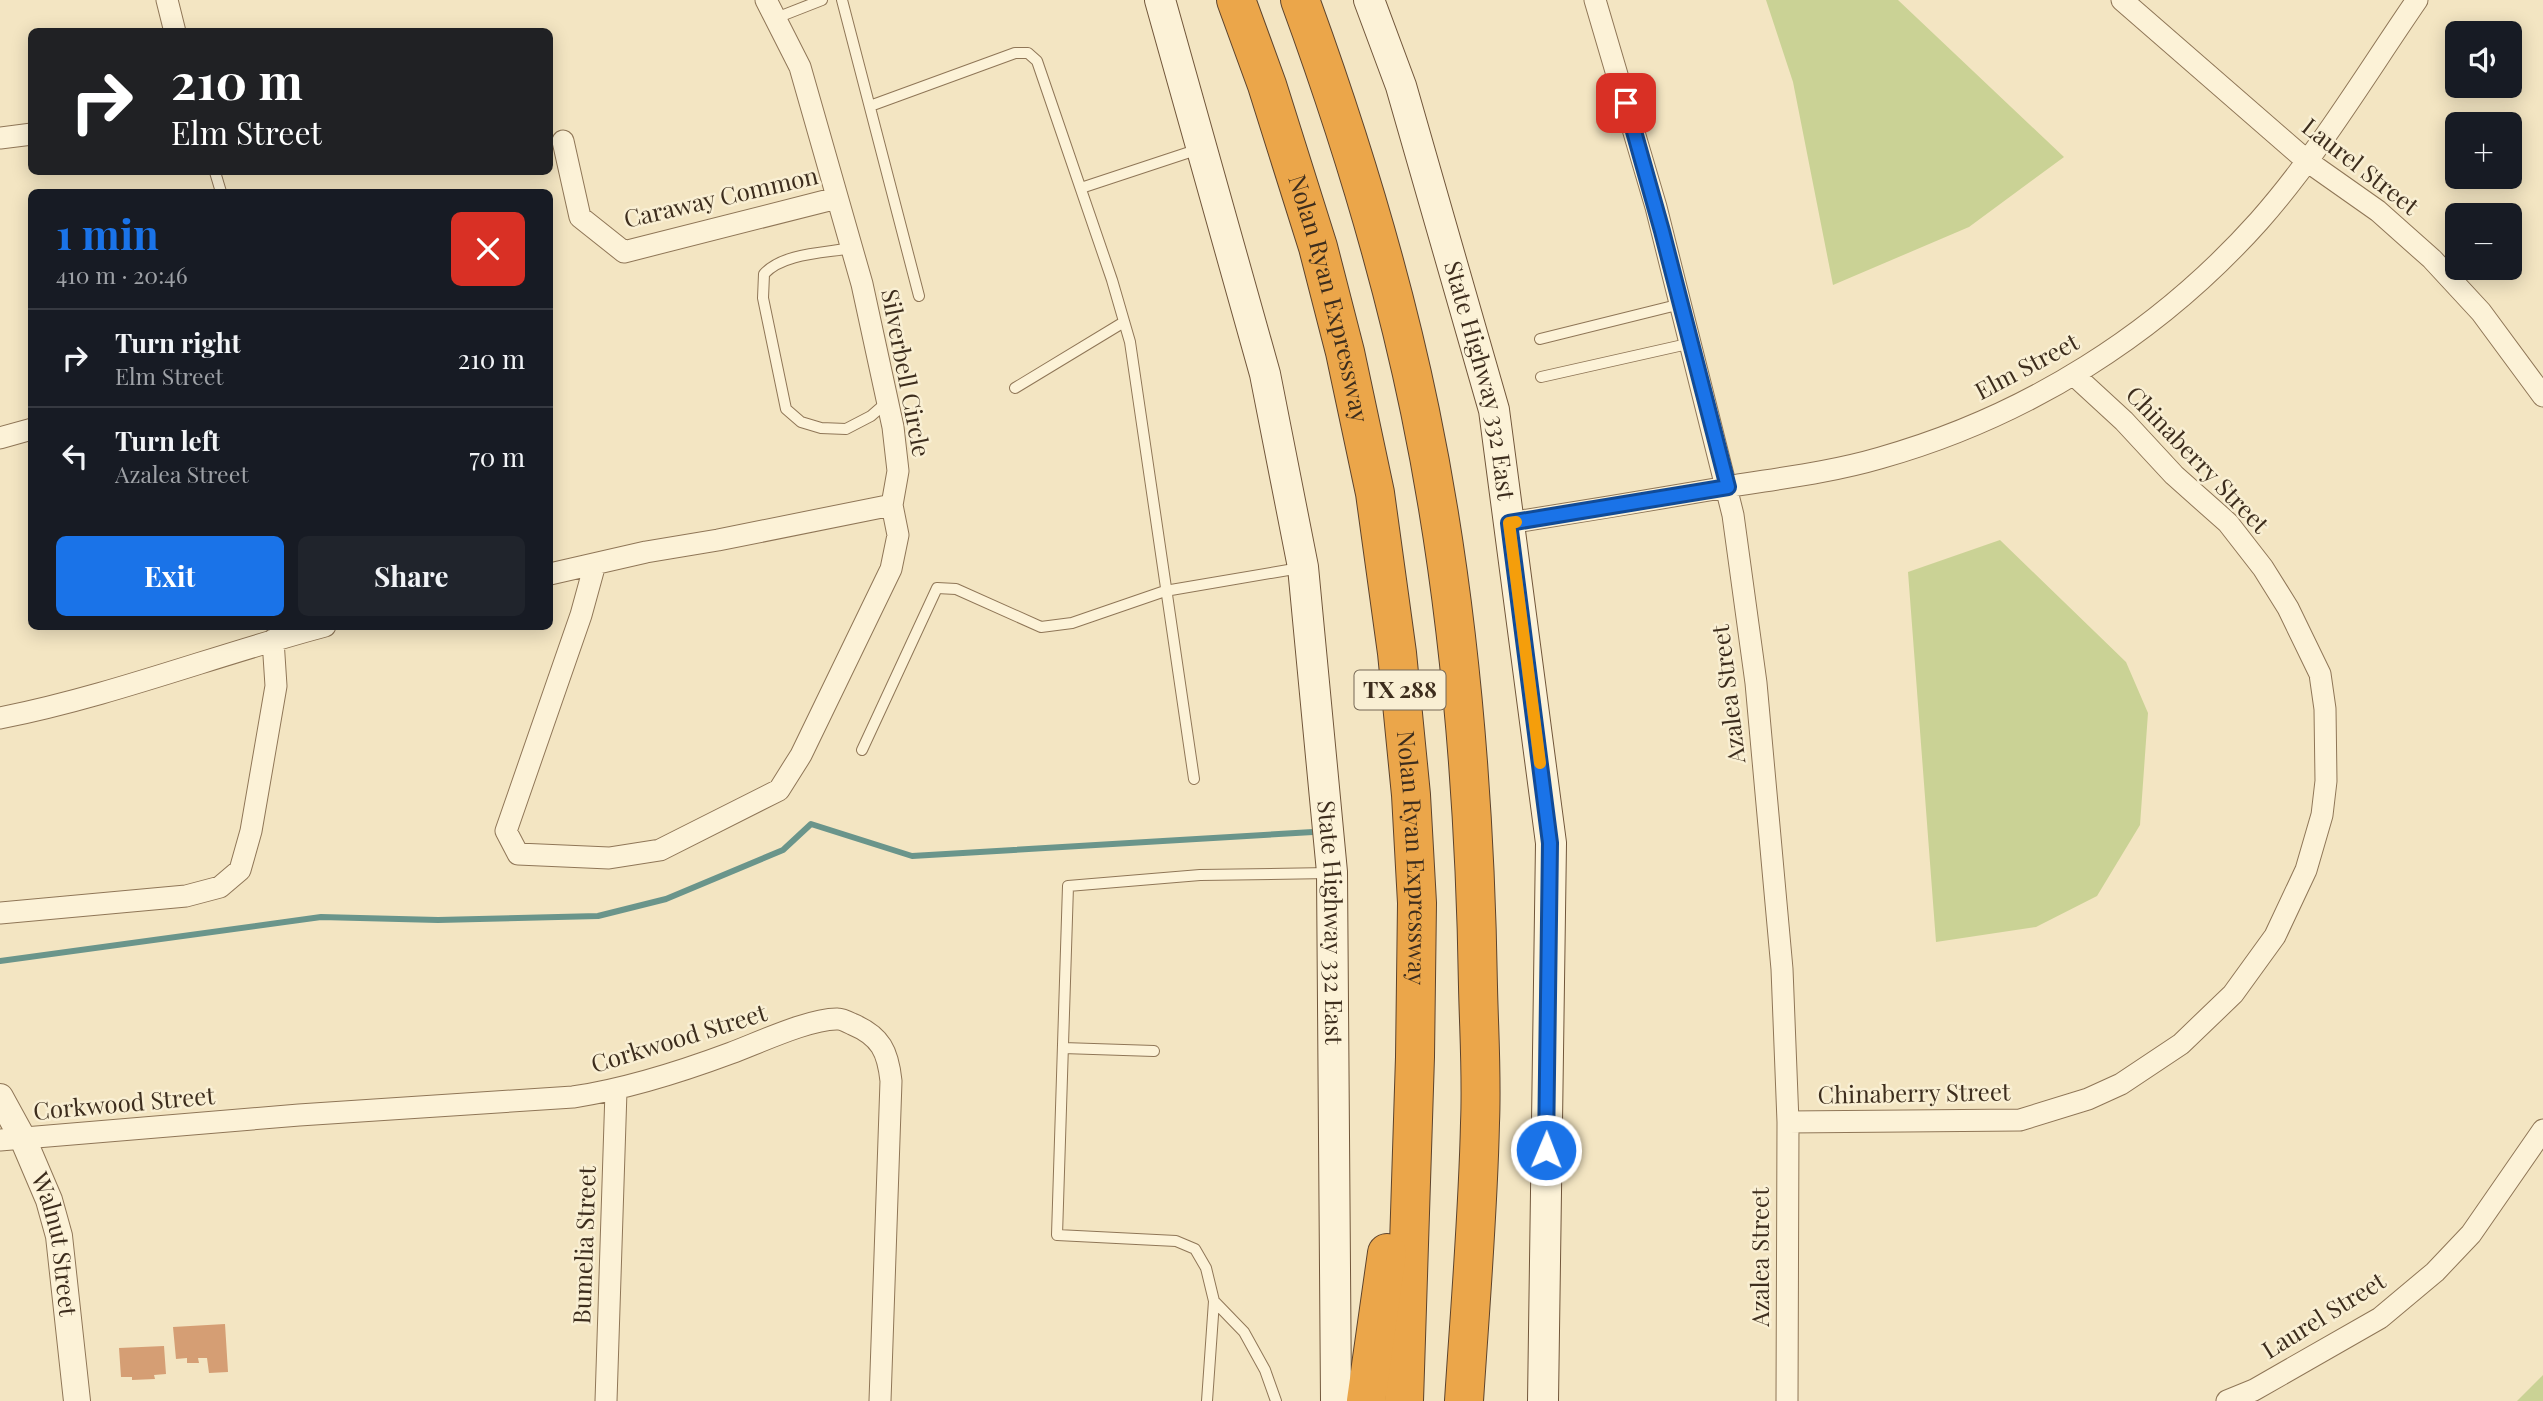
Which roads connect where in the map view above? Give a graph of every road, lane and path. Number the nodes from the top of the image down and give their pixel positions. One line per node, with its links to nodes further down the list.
1 (167, 0): 12 (street)
2 (822, 0): 11 (lane)
3 (842, 0): 13 (lane)
4 (1160, 0): 17 (main road, State Highway 332 East)
5 (1236, 0): 50 (highway, Nolan Ryan Expressway / TX 288)
6 (1300, 0): 65 (highway, TX 288)
7 (1370, 0): 36 (main road, State Highway 332 East)
8 (1595, 0): 23 (street, Azalea Street)
9 (2122, 0): 18 (street, Laurel Street)
10 (2417, 0): 18 (street, Elm Street)
11 (771, 9): 20 (street, Silverbell Circle)
12 (174, 28)
13 (870, 106): 19 (lane); 22 (lane)
14 (28, 134): 15 (street)
15 (0, 138)
16 (563, 141): 20 (street, Caraway Common)
17 (1202, 148): 19 (lane); 38 (main road, State Highway 332 East)
18 (2307, 161): 27 (street, Elm Street); 30 (street, Laurel Street)
19 (1081, 188): 24 (lane)
20 (837, 198): 21 (street, Silverbell Circle)
21 (852, 248): 31 (street, Silverbell Circle); 31 (lane)
22 (919, 296)
23 (1681, 304): 25 (lane); 26 (street, Azalea Street)
24 (1124, 322): 29 (lane); 40 (lane)
25 (1540, 339)
26 (1692, 343): 28 (lane); 34 (street, Azalea Street)
27 (2074, 375): 34 (street, Elm Street); 53 (street, Chinaberry Street)
28 (1541, 377)
29 (1015, 388)
30 (2543, 396)
31 (887, 402): 35 (street, Silverbell Circle)
32 (28, 430): 33 (street)
33 (0, 438)
34 (1728, 487): 36 (street, Elm Street); 53 (street, Azalea Street)
35 (892, 505): 37 (street); 37 (street, Silverbell Circle)
36 (1509, 523): 66 (main road, State Highway 332 East)
37 (595, 564): 39 (street)
38 (1303, 567): 40 (lane); 46 (main road, State Highway 332 East)
39 (553, 574)
40 (1165, 591): 44 (lane); 45 (lane)
41 (310, 630): 42 (street)
42 (273, 640): 43 (street); 47 (street)
43 (0, 718)
44 (862, 750)
45 (1194, 779)
46 (1332, 873): 48 (lane); 62 (main road, State Highway 332 East)
47 (0, 913)
48 (1063, 1048): 49 (lane); 56 (lane)
49 (1154, 1051)
50 (1415, 1057): 63 (highway); 64 (highway, Nolan Ryan Expressway / TX 288)
51 (616, 1091): 55 (street, Corkwood Street); 58 (street, Bumelia Street); 59 (street, Corkwood Street)
52 (0, 1097): 55 (street, Walnut Street)
53 (1787, 1122): 67 (street, Azalea Street)
54 (2543, 1130): 68 (street, Laurel Street)
55 (12, 1140): 57 (street, Walnut Street)
56 (1214, 1301): 60 (lane); 61 (lane)
57 (77, 1401)
58 (606, 1401)
59 (880, 1401)
60 (1207, 1401)
61 (1276, 1401)
62 (1336, 1401)
63 (1366, 1401)
64 (1404, 1401)
65 (1464, 1401)
66 (1543, 1401)
67 (1787, 1401)
68 (2227, 1401)

